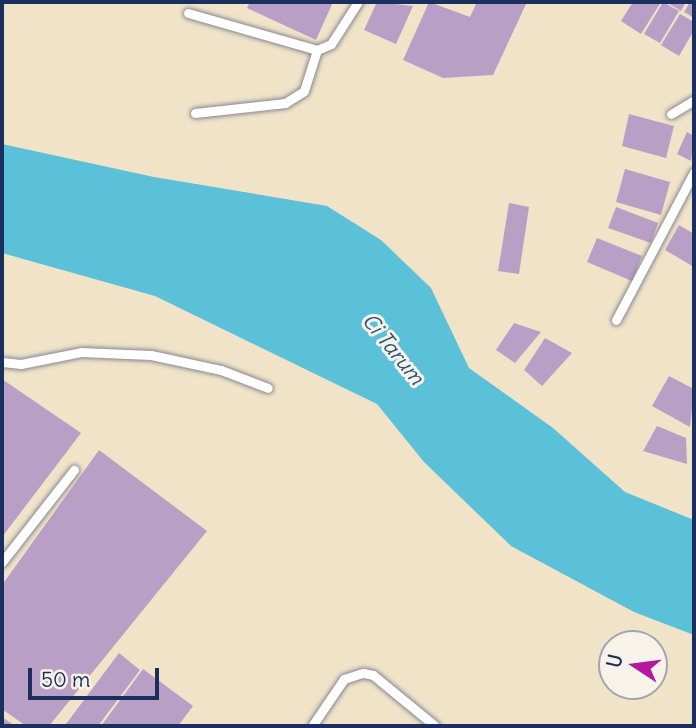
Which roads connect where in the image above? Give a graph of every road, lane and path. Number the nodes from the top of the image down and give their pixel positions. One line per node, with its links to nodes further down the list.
1 (358, 2): 3 (lane)
2 (188, 13): 3 (lane)
3 (317, 50): 5 (lane)
4 (694, 100): 6 (lane)
5 (195, 113)
6 (671, 114)
7 (694, 172): 8 (lane)
8 (616, 320)
9 (2, 362): 10 (lane)
10 (268, 388)
11 (74, 470): 12 (lane)
12 (2, 562)
13 (312, 726): 14 (lane)
14 (435, 726)

